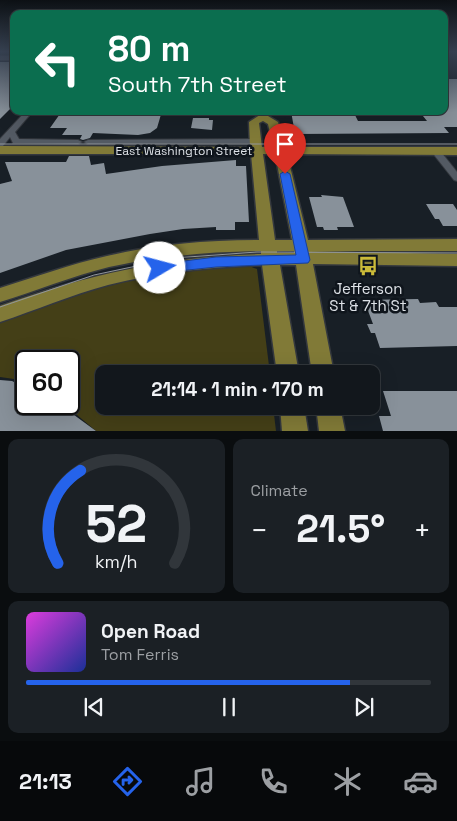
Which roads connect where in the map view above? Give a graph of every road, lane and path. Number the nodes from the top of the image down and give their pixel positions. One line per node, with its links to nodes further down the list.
1 (26, 115): 4 (street)
2 (261, 115): 9 (main road)
3 (263, 115): 10 (main road)
4 (10, 132): 6 (street); 8 (street)
5 (457, 141): 10 (main road, East Washington Street)
6 (78, 142)
7 (88, 142): 9 (street, East Washington Street)
8 (0, 144)
9 (255, 146): 10 (main road, East Washington Street); 11 (main road, East Washington Street); 16 (main road)
10 (278, 146): 12 (main road, East Washington Street); 17 (main road)
11 (0, 150)
12 (434, 150): 13 (main road, East Washington Street); 14 (street)
13 (457, 150)
14 (457, 178)
15 (457, 245): 17 (main road)
16 (269, 252): 17 (main road); 19 (main road); 20 (main road); 21 (main road)
17 (302, 252): 18 (main road); 22 (main road)
18 (457, 260)
19 (0, 295)
20 (0, 314)
21 (287, 365)
22 (322, 365)
23 (293, 415): 25 (main road)
24 (329, 415): 26 (main road)
25 (295, 431)
26 (332, 431)

